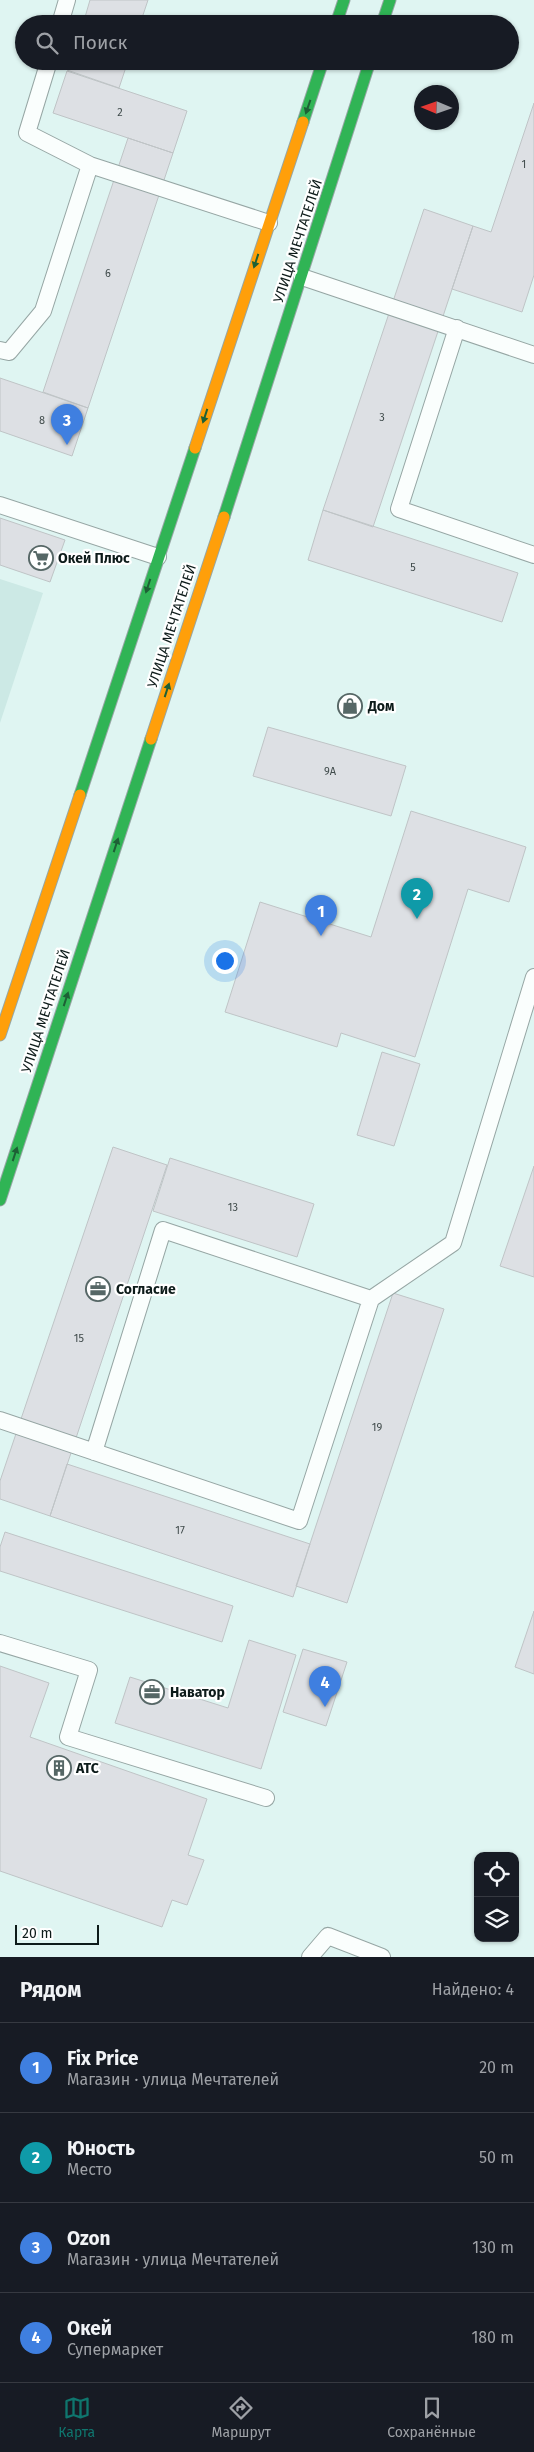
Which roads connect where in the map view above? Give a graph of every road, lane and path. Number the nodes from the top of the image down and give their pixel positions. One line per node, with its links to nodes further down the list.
1 (67, 0): 4 (lane)
2 (344, 0): 5 (street)
3 (390, 0): 6 (street)
4 (63, 15)
5 (339, 15)
6 (385, 15)
7 (46, 70): 10 (lane)
8 (320, 70): 11 (street, one-way to 11)
9 (367, 70): 12 (street, УЛИЦА МЕЧТАТЕЛЕЙ)
10 (90, 165): 11 (lane); 14 (lane)
11 (269, 222): 18 (street, one-way to 18)
12 (302, 277): 13 (lane); 21 (street, УЛИЦА МЕЧТАТЕЛЕЙ, one-way to 12)
13 (457, 328): 15 (lane); 17 (lane)
14 (0, 350)
15 (534, 355)
16 (0, 505): 18 (lane)
17 (534, 555)
18 (158, 557): 20 (street, one-way to 20)
19 (534, 977): 22 (lane)
20 (0, 1035)
21 (0, 1200)
22 (371, 1299): 24 (lane); 24 (lane)
23 (0, 1420): 24 (lane)
24 (94, 1452)
25 (0, 1643): 26 (lane)
26 (266, 1798)
27 (310, 1957): 28 (lane)
28 (382, 1957)

